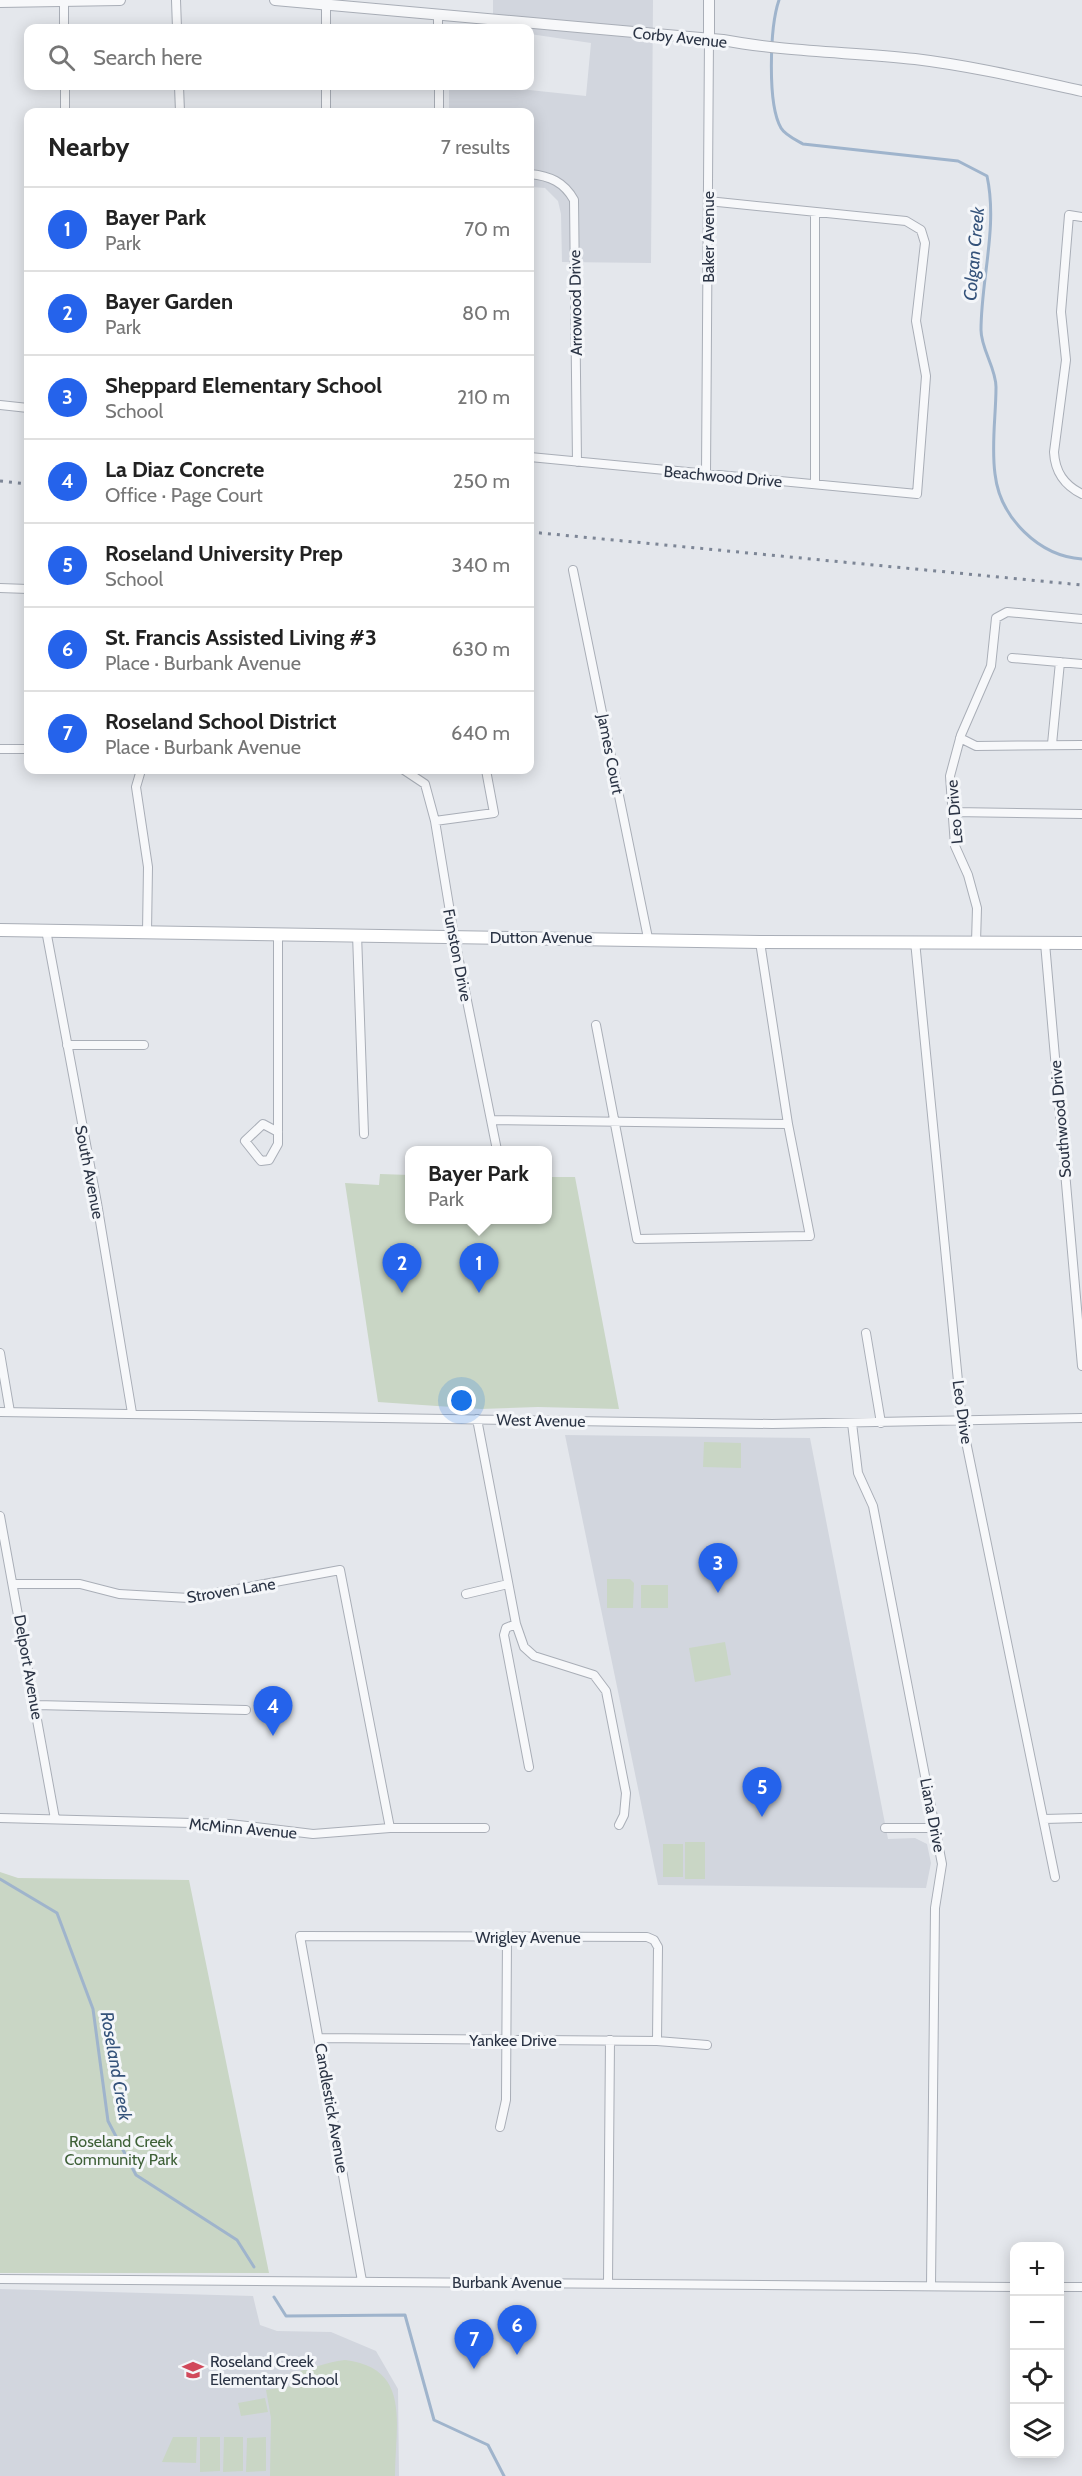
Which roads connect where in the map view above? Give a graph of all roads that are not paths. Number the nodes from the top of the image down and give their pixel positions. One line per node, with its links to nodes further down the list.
1 (120, 0): 5 (street)
2 (176, 0): 10 (street)
3 (274, 0): 7 (street, Corby Avenue)
4 (709, 0): 13 (street, Baker Avenue)
5 (64, 1): 6 (street); 9 (street)
6 (0, 2)
7 (326, 3): 8 (street, Corby Avenue); 11 (street)
8 (438, 14): 12 (street); 13 (street, Corby Avenue)
9 (64, 24)
10 (177, 24)
11 (326, 24)
12 (438, 24)
13 (709, 39): 18 (street, Corby Avenue); 24 (street, Baker Avenue)
14 (65, 90): 19 (street)
15 (179, 90): 20 (street)
16 (326, 90): 21 (street)
17 (439, 90): 22 (street)
18 (1082, 91)
19 (65, 108)
20 (180, 108)
21 (326, 108)
22 (439, 108)
23 (534, 175): 30 (street, Arrowood Drive)
24 (708, 201): 25 (street); 31 (street, Baker Avenue)
25 (815, 212): 32 (street); 32 (street, Beachwood Drive)
26 (1082, 217): 33 (street)
27 (0, 405): 28 (street)
28 (24, 408)
29 (534, 457): 30 (street, Beachwood Drive)
30 (577, 462): 31 (street, Beachwood Drive)
31 (706, 475): 32 (street, Beachwood Drive)
32 (815, 484)
33 (1082, 494)
34 (573, 570): 58 (street, James Court)
35 (0, 588): 36 (street)
36 (24, 589)
37 (1082, 619): 41 (street, Leo Drive)
38 (1012, 658): 39 (street)
39 (1060, 662): 40 (street); 42 (street)
40 (1082, 664)
41 (960, 738): 42 (street); 49 (street, Leo Drive)
42 (1052, 744): 43 (street)
43 (1082, 745)
44 (0, 749): 45 (street)
45 (24, 749)
46 (140, 774): 54 (street)
47 (410, 774): 51 (street, Funston Drive)
48 (487, 774): 51 (street)
49 (953, 812): 50 (street); 61 (street, Leo Drive)
50 (1082, 814)
51 (435, 821): 57 (street, Funston Drive)
52 (0, 930): 53 (main road, Dutton Avenue)
53 (45, 930): 54 (main road, Dutton Avenue); 65 (street, South Avenue)
54 (147, 932): 55 (main road, Dutton Avenue)
55 (278, 934): 56 (main road, Dutton Avenue); 70 (street)
56 (357, 934): 57 (main road, Dutton Avenue); 71 (street)
57 (454, 936): 58 (main road, Dutton Avenue); 67 (street, Funston Drive)
58 (648, 938): 60 (main road, Dutton Avenue)
59 (915, 940): 60 (main road, Dutton Avenue); 61 (main road, Dutton Avenue); 81 (street, Leo Drive)
60 (760, 942): 69 (street)
61 (976, 942): 62 (main road, Dutton Avenue)
62 (1045, 943): 63 (main road, Dutton Avenue); 75 (street, Southwood Drive)
63 (1082, 943)
64 (596, 1024): 68 (street)
65 (67, 1045): 66 (street); 78 (street, South Avenue)
66 (144, 1045)
67 (491, 1120): 68 (street); 72 (street, Funston Drive)
68 (614, 1122): 69 (street); 69 (street)
69 (788, 1124)
70 (278, 1132): 70 (street)
71 (364, 1134)
72 (496, 1146)
73 (866, 1333): 83 (street)
74 (0, 1353): 77 (street)
75 (1082, 1366)
76 (0, 1412): 77 (street, West Avenue)
77 (10, 1412): 78 (street, West Avenue)
78 (132, 1413): 80 (street, West Avenue)
79 (1082, 1418): 81 (street, West Avenue)
80 (477, 1419): 82 (street, West Avenue); 86 (street)
81 (962, 1422): 83 (street, West Avenue); 94 (street, Leo Drive)
82 (852, 1423): 83 (street, West Avenue); 100 (street, Liana Drive)
83 (882, 1423)
84 (0, 1516): 85 (street, Delport Avenue)
85 (14, 1584): 89 (street, Delport Avenue); 97 (street, Stroven Lane)
86 (508, 1584): 87 (street); 88 (street)
87 (466, 1594)
88 (516, 1624): 91 (street); 96 (street)
89 (36, 1705): 90 (street); 95 (street, Delport Avenue)
90 (246, 1710)
91 (529, 1767)
92 (0, 1818): 95 (street, McMinn Avenue)
93 (1082, 1818): 94 (street)
94 (1044, 1819): 101 (street, Leo Drive)
95 (56, 1820): 97 (street, McMinn Avenue)
96 (619, 1825)
97 (390, 1827): 98 (street, McMinn Avenue)
98 (485, 1828)
99 (885, 1828): 100 (street)
100 (935, 1828): 113 (street, Liana Drive)
101 (1055, 1877)
102 (300, 1936): 103 (street, Wrigley Avenue); 104 (street, Candlestick Avenue)
103 (507, 1937): 105 (street); 107 (street, Wrigley Avenue)
104 (319, 2038): 105 (street, Yankee Drive); 111 (street, Candlestick Avenue)
105 (506, 2040): 106 (street, Yankee Drive); 109 (street)
106 (610, 2040): 107 (street, Yankee Drive); 112 (street)
107 (657, 2041): 108 (street, Yankee Drive)
108 (707, 2045)
109 (500, 2127)
110 (0, 2279): 111 (street, Burbank Avenue)
111 (363, 2281): 112 (street, Burbank Avenue)
112 (608, 2282): 113 (street, Burbank Avenue)
113 (931, 2286): 114 (street, Burbank Avenue)
114 (1010, 2287)
115 (1064, 2287): 116 (street)
116 (1082, 2287)

